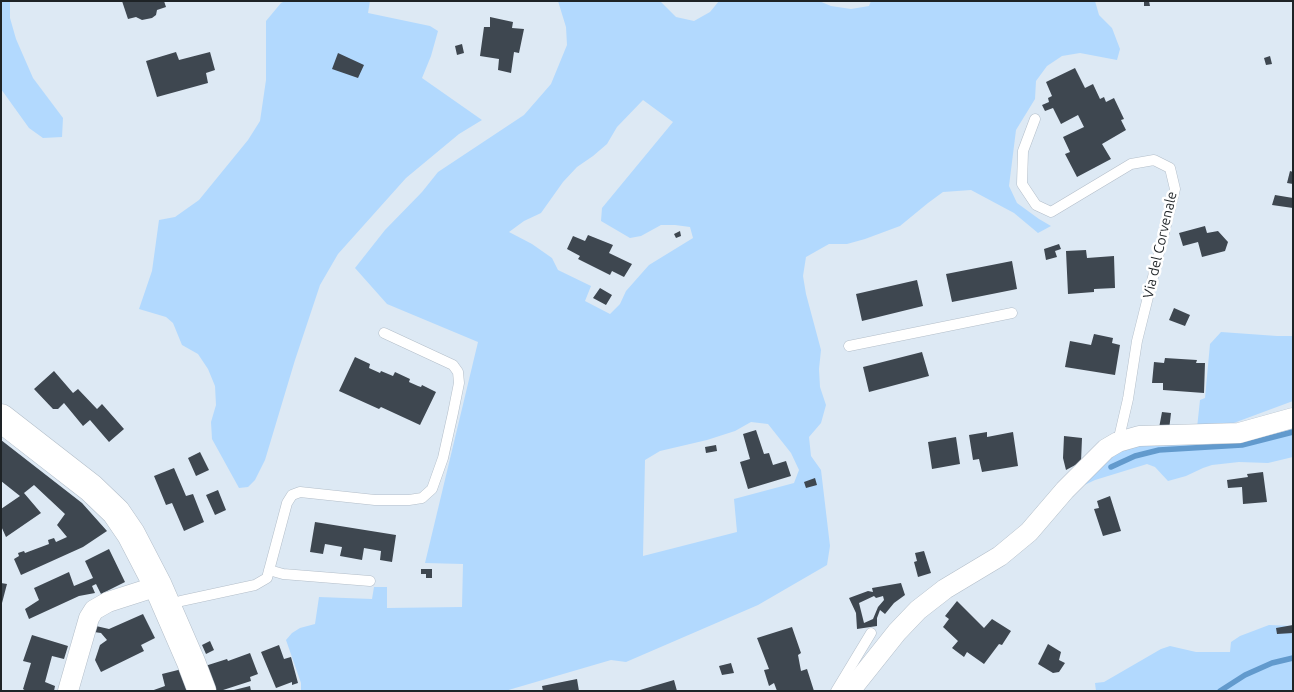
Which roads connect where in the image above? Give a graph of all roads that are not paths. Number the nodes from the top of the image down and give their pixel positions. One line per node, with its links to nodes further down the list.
1 (1035, 119): 7 (lane, Via del Corvenale)
2 (1012, 313): 4 (lane)
3 (384, 333): 8 (lane)
4 (849, 346)
5 (1, 418): 10 (main road)
6 (1293, 418): 7 (street)
7 (1118, 442): 15 (street)
8 (269, 570): 9 (lane); 10 (lane)
9 (370, 581)
10 (163, 596): 12 (street); 13 (main road)
11 (872, 633): 14 (lane)
12 (68, 691)
13 (202, 691)
14 (836, 691)
15 (850, 691)

